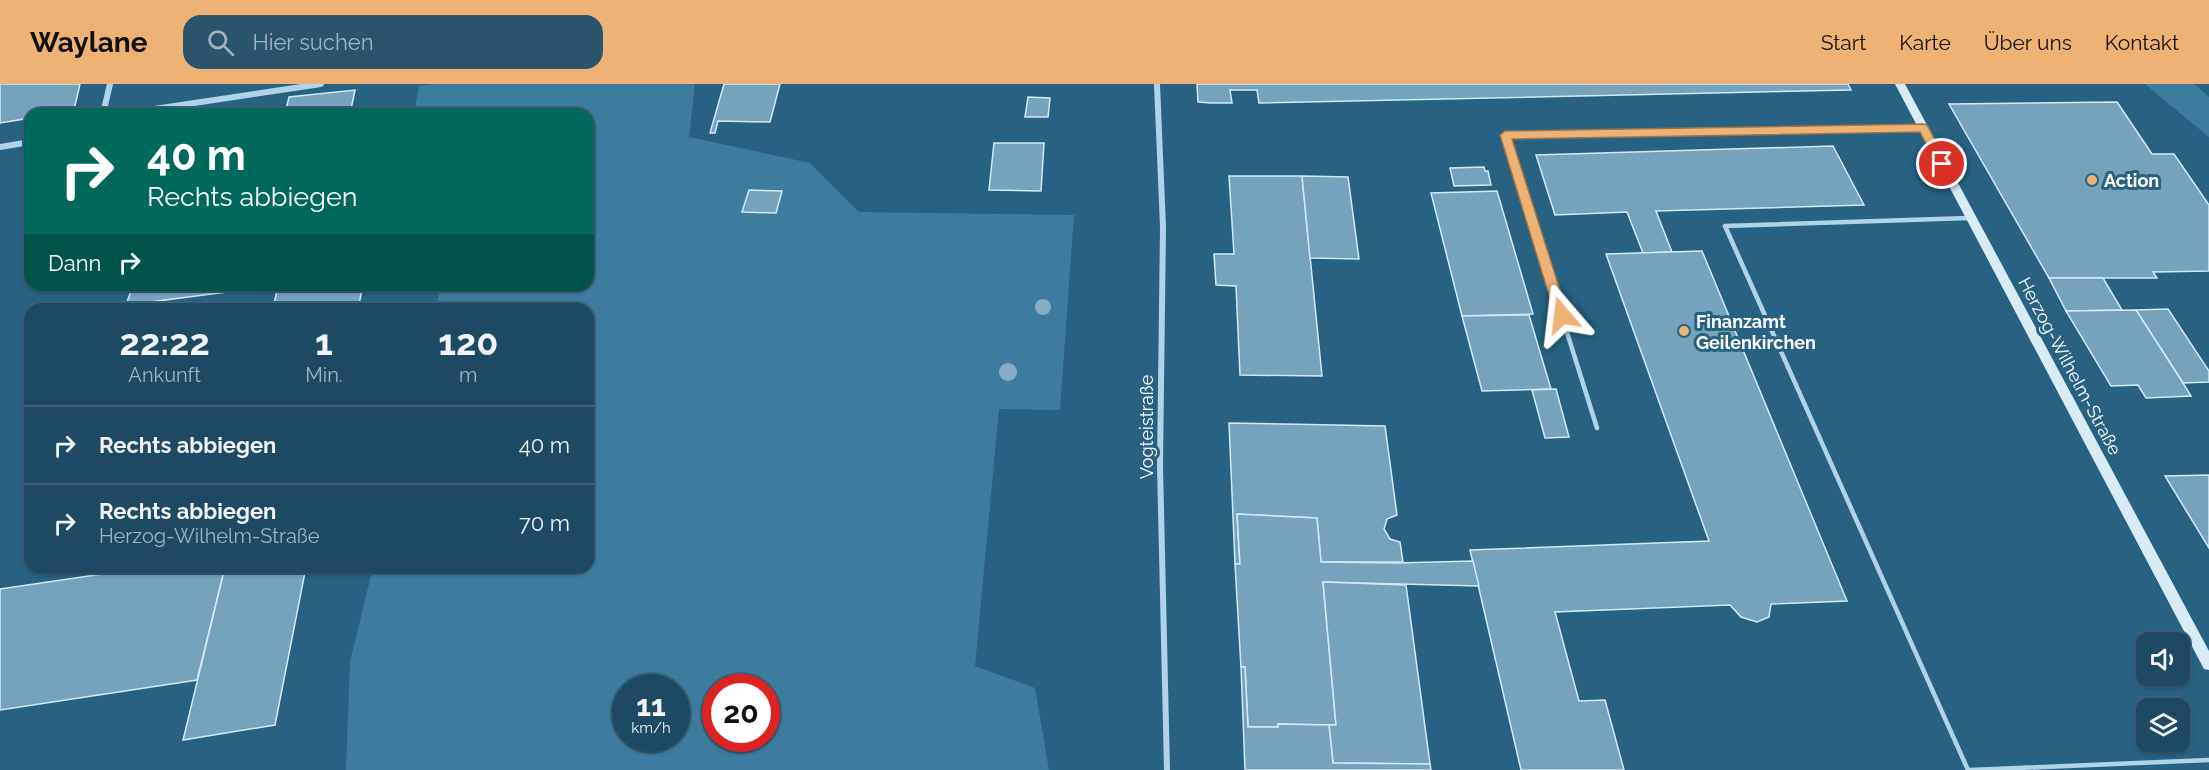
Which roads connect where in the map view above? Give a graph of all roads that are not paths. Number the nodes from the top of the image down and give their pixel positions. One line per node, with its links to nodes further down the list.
1 (110, 84): 5 (street)
2 (321, 84): 6 (street)
3 (1157, 84): 14 (street, Vogteistraße)
4 (1900, 84): 7 (street, Herzog-Wilhelm-Straße)
5 (104, 108)
6 (161, 108)
7 (1923, 128): 10 (street, Herzog-Wilhelm-Straße); 11 (lane)
8 (24, 143): 9 (street)
9 (0, 147)
10 (1970, 218): 12 (street, Herzog-Wilhelm-Straße); 15 (lane)
11 (1597, 428)
12 (2209, 664)
13 (2209, 760): 15 (lane)
14 (1167, 770)
15 (1969, 770)

